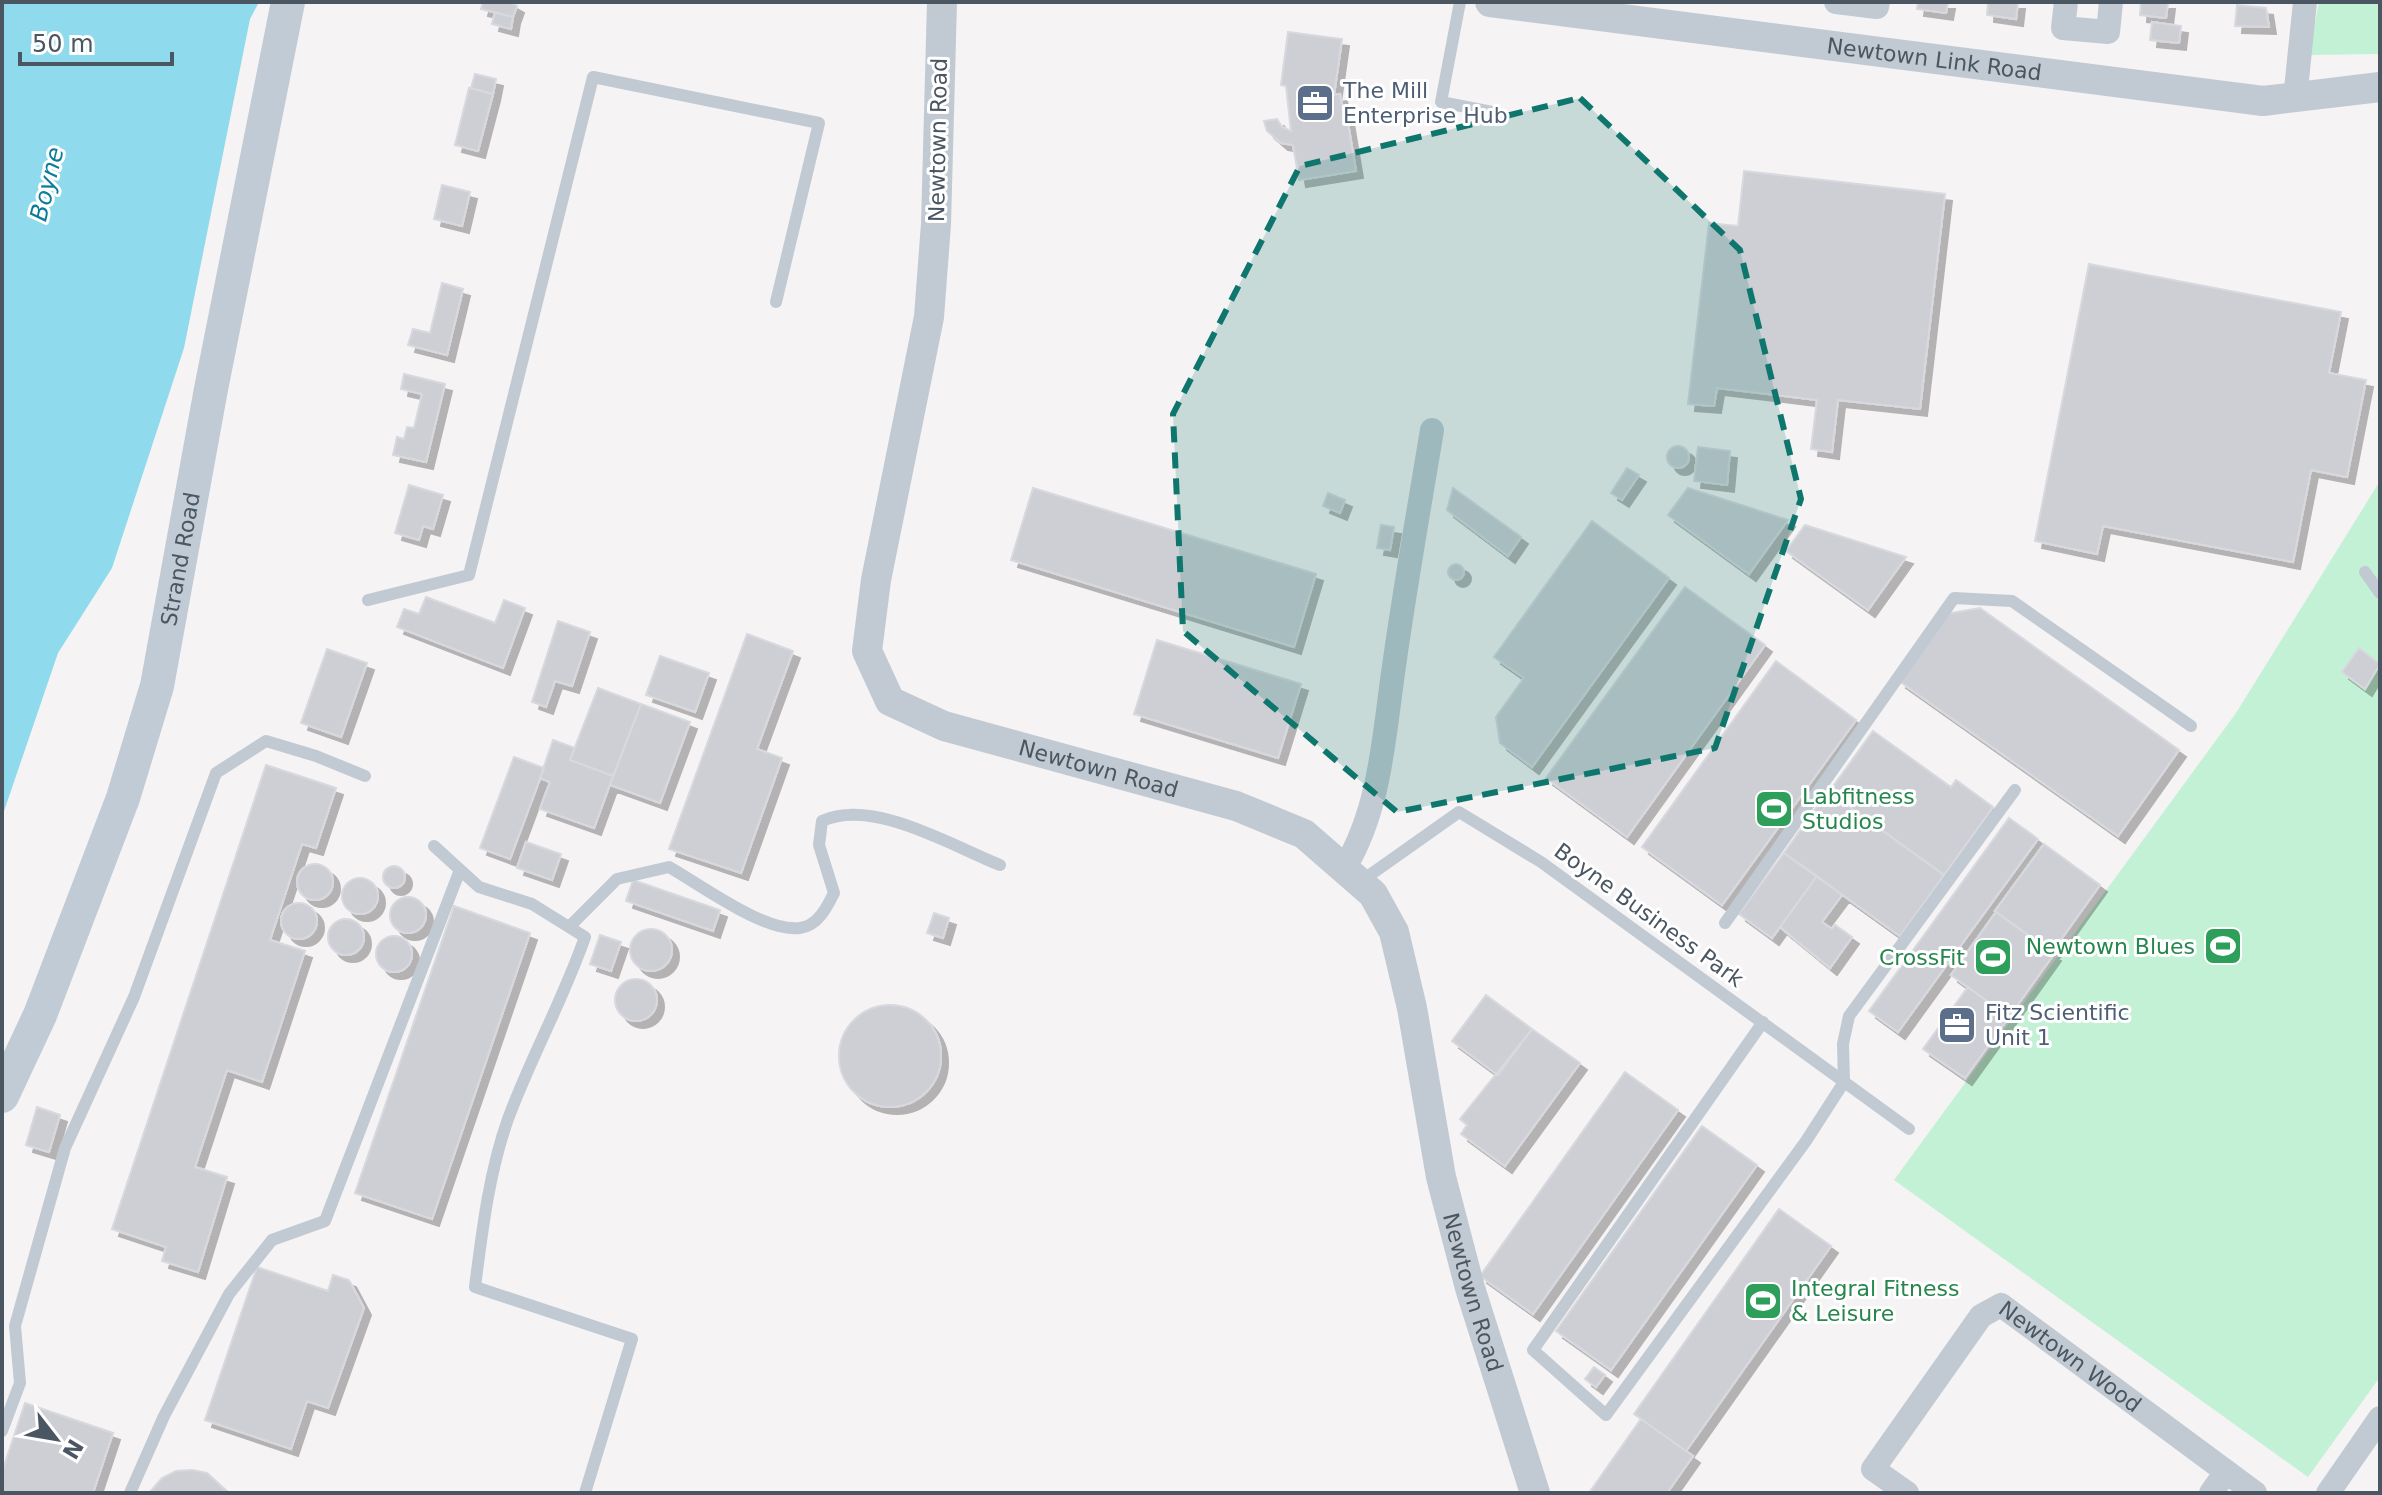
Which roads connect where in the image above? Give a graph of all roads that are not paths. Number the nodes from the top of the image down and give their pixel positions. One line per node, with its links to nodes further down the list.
1 (288, 2): 30 (main road, Strand Road)
2 (942, 2): 25 (street, Newtown Road)
3 (1460, 2): 13 (lane)
4 (1490, 2): 10 (street, Newtown Link Road)
5 (1836, 2): 6 (street)
6 (1878, 2)
7 (2066, 2): 8 (street)
8 (2111, 2)
9 (2305, 2): 12 (street)
10 (1634, 11): 12 (street, Newtown Link Road)
11 (2380, 87): 12 (street, Newtown Link Road)
12 (2295, 99)
13 (1492, 112)
14 (776, 302): 18 (lane)
15 (1432, 430): 25 (street)
16 (2365, 572): 17 (lane)
17 (2380, 593)
18 (368, 600)
19 (2191, 726): 26 (lane)
20 (365, 776): 33 (lane)
21 (2015, 790): 29 (lane)
22 (434, 846): 24 (lane)
23 (1000, 865): 27 (lane)
24 (460, 870): 27 (lane); 35 (lane)
25 (1352, 874): 28 (lane, Boyne Business Park); 37 (street, Newtown Road)
26 (1725, 923)
27 (569, 927): 36 (lane)
28 (1763, 1022): 29 (lane, Boyne Business Park); 29 (lane)
29 (1844, 1082): 31 (lane, Boyne Business Park)
30 (2, 1096)
31 (1909, 1129)
32 (2380, 1418): 41 (street)
33 (2, 1431)
34 (2226, 1472): 38 (street, Newtown Wood); 39 (street); 40 (street, Newtown Wood)
35 (130, 1493)
36 (585, 1493)
37 (1535, 1493)
38 (1907, 1493)
39 (2211, 1493)
40 (2255, 1493)
41 (2328, 1493)

